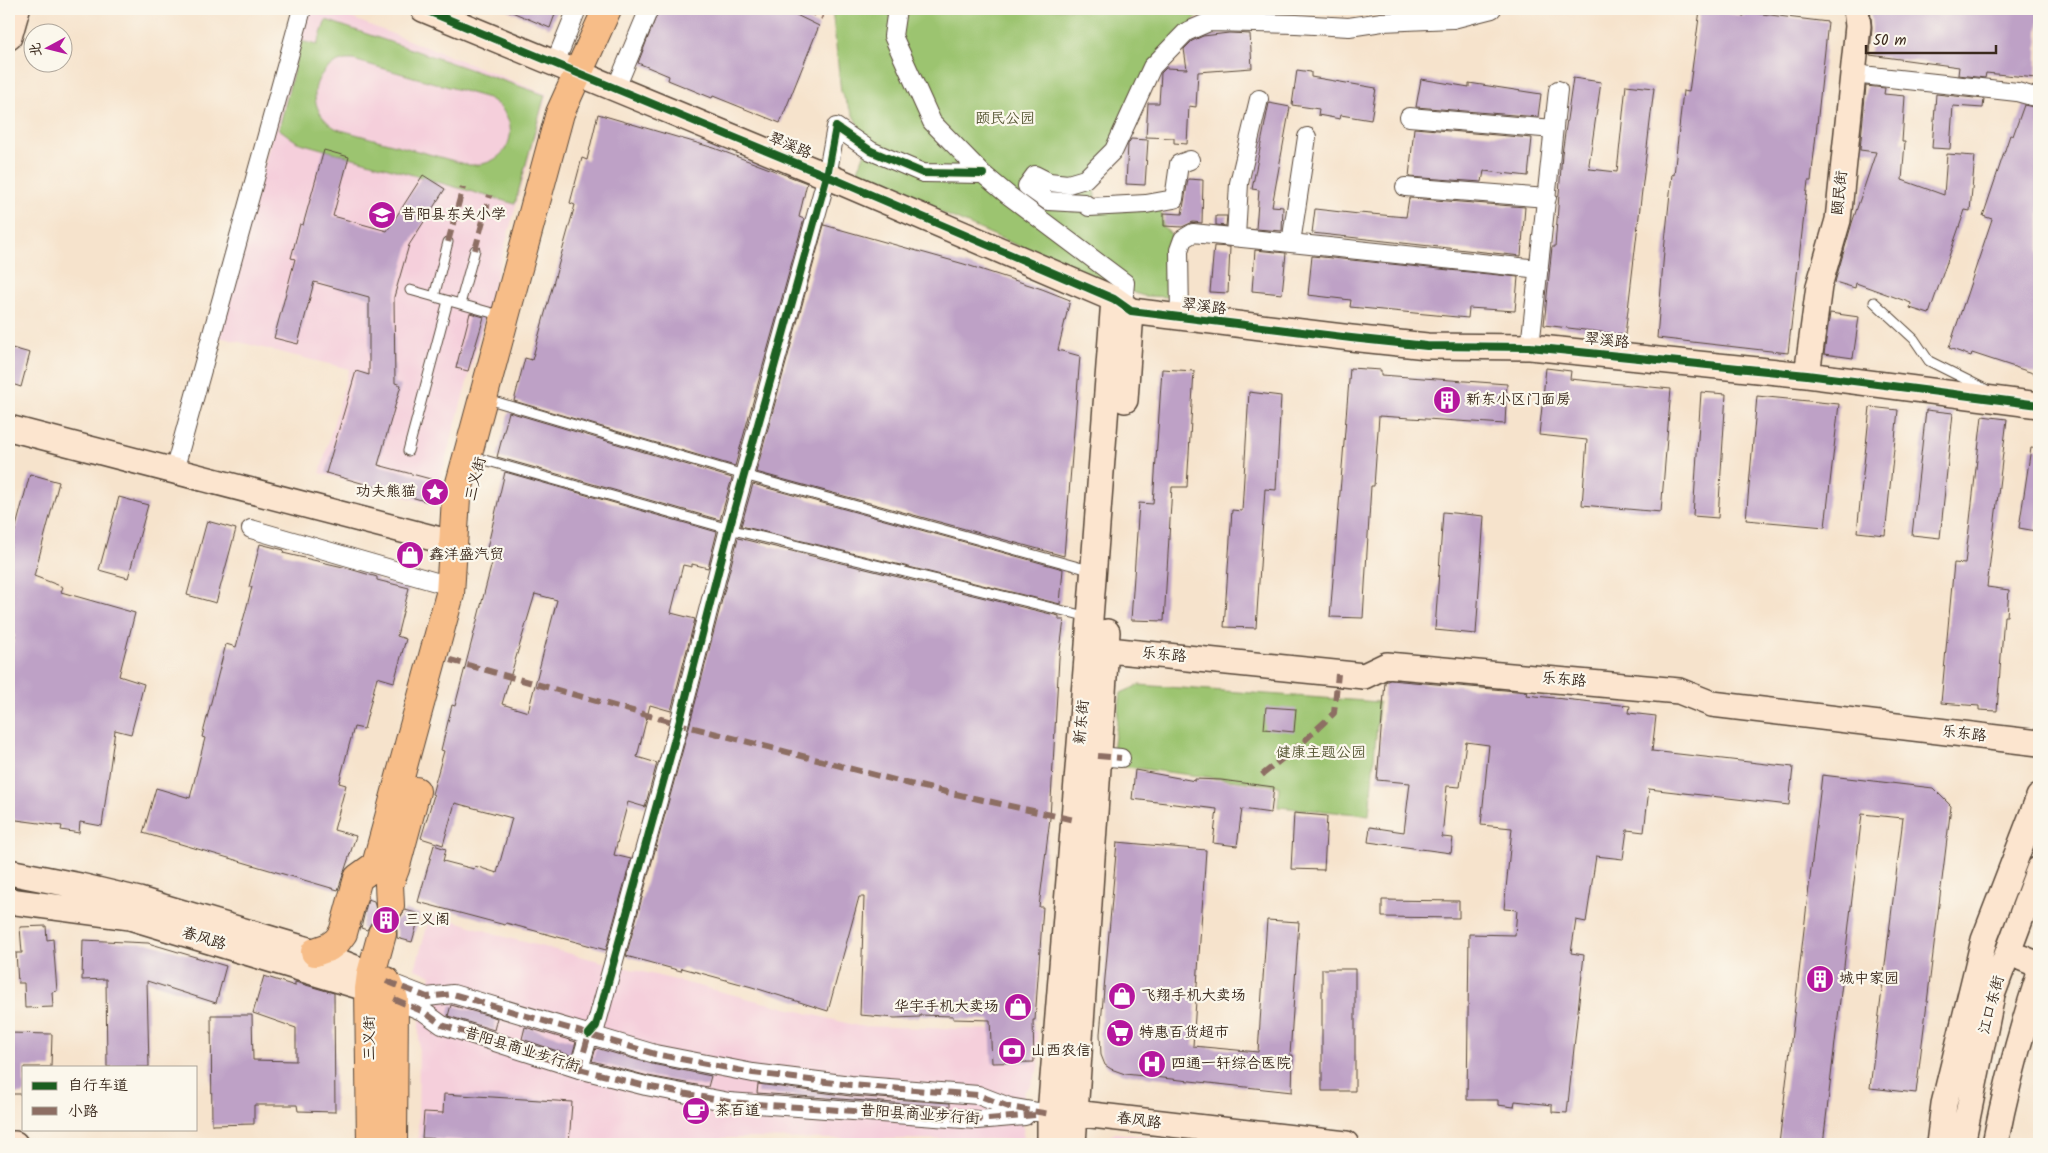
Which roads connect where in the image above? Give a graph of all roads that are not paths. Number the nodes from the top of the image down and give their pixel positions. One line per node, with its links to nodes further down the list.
1 (17, 9): 11 (main road)
2 (302, 9): 46 (street)
3 (422, 9): 13 (main road, 翠溪路)
4 (576, 9): 13 (street)
5 (607, 9): 13 (main road)
6 (626, 9): 13 (main road)
7 (649, 9): 13 (street)
8 (897, 9): 21 (street)
9 (1492, 9): 20 (street)
10 (1856, 9): 12 (main road, 颐民街)
11 (9, 37)
12 (1853, 74): 15 (street); 39 (main road, 颐民街)
13 (585, 76): 22 (main road, 翠溪路); 36 (main road, 三义街); 40 (main road, 三义街)
14 (1558, 90): 18 (street)
15 (2039, 98)
16 (1259, 99): 25 (street)
17 (1409, 117): 18 (street)
18 (1554, 130): 24 (street)
19 (1307, 137): 27 (street)
20 (1190, 160)
21 (983, 174): 22 (street); 35 (street)
22 (826, 176): 35 (main road, 翠溪路); 47 (street)
23 (1405, 187): 24 (street)
24 (1546, 198): 29 (street)
25 (1236, 237): 27 (street); 37 (street)
26 (448, 242): 31 (lane)
27 (1291, 243): 29 (street)
28 (475, 250): 34 (lane)
29 (1539, 269): 38 (street)
30 (410, 290): 31 (lane)
31 (434, 297): 32 (lane)
32 (448, 301): 34 (lane); 44 (lane)
33 (1874, 302): 41 (lane)
34 (460, 304): 36 (lane)
35 (1123, 305): 37 (main road, 翠溪路); 51 (main road, 新东街); 54 (main road, 新东街)
36 (505, 317): 50 (main road, 三义街)
37 (1180, 318): 38 (main road, 翠溪路)
38 (1530, 347): 39 (main road, 翠溪路)
39 (1807, 375): 41 (main road, 翠溪路)
40 (497, 402): 45 (main road, 三义街); 47 (lane)
41 (2013, 402): 42 (main road, 翠溪路)
42 (2039, 405)
43 (9, 428): 46 (main road)
44 (408, 451)
45 (481, 460): 48 (lane); 59 (main road, 三义街)
46 (174, 471): 50 (main road)
47 (744, 475): 48 (street); 51 (lane)
48 (729, 528): 53 (lane); 68 (street)
49 (251, 529): 52 (street)
50 (452, 543): 52 (main road, 三义街)
51 (1095, 571): 53 (main road, 新东街)
52 (450, 586): 59 (main road, 三义街)
53 (1091, 618): 54 (main road, 新东街)
54 (1097, 649): 55 (main road, 乐东路); 70 (main road, 新东街); 70 (main road, 新东街)
55 (2039, 743)
56 (2039, 796): 63 (main road)
57 (2039, 870): 65 (main road, 江口东街)
58 (9, 872): 64 (main road, 春风路)
59 (385, 885): 64 (main road, 三义街)
60 (9, 900): 67 (main road, 春风路)
61 (2039, 915): 65 (main road, 江口东街)
62 (382, 934): 67 (main road, 三义街)
63 (1984, 940): 65 (main road); 79 (main road)
64 (315, 952): 67 (main road, 春风路)
65 (2024, 957): 80 (main road, 江口东街); 81 (main road, 江口东街)
66 (2039, 976): 82 (main road)
67 (380, 986): 68 (street, 昔阳县商业步行街); 69 (street, 昔阳县商业步行街); 74 (main road, 三义街); 75 (main road, 三义街)
68 (589, 1034): 69 (street); 70 (street, 昔阳县商业步行街)
69 (579, 1068): 70 (street, 昔阳县商业步行街)
70 (1062, 1114): 71 (main road, 春风路); 76 (main road, 新东街); 77 (main road, 新东街)
71 (1298, 1142): 78 (main road, 春风路)
72 (9, 1144): 73 (main road)
73 (15, 1144)
74 (370, 1144)
75 (393, 1144)
76 (1050, 1144)
77 (1073, 1144)
78 (1346, 1144)
79 (1939, 1144)
80 (1962, 1144)
81 (1979, 1144)
82 (1995, 1144)

